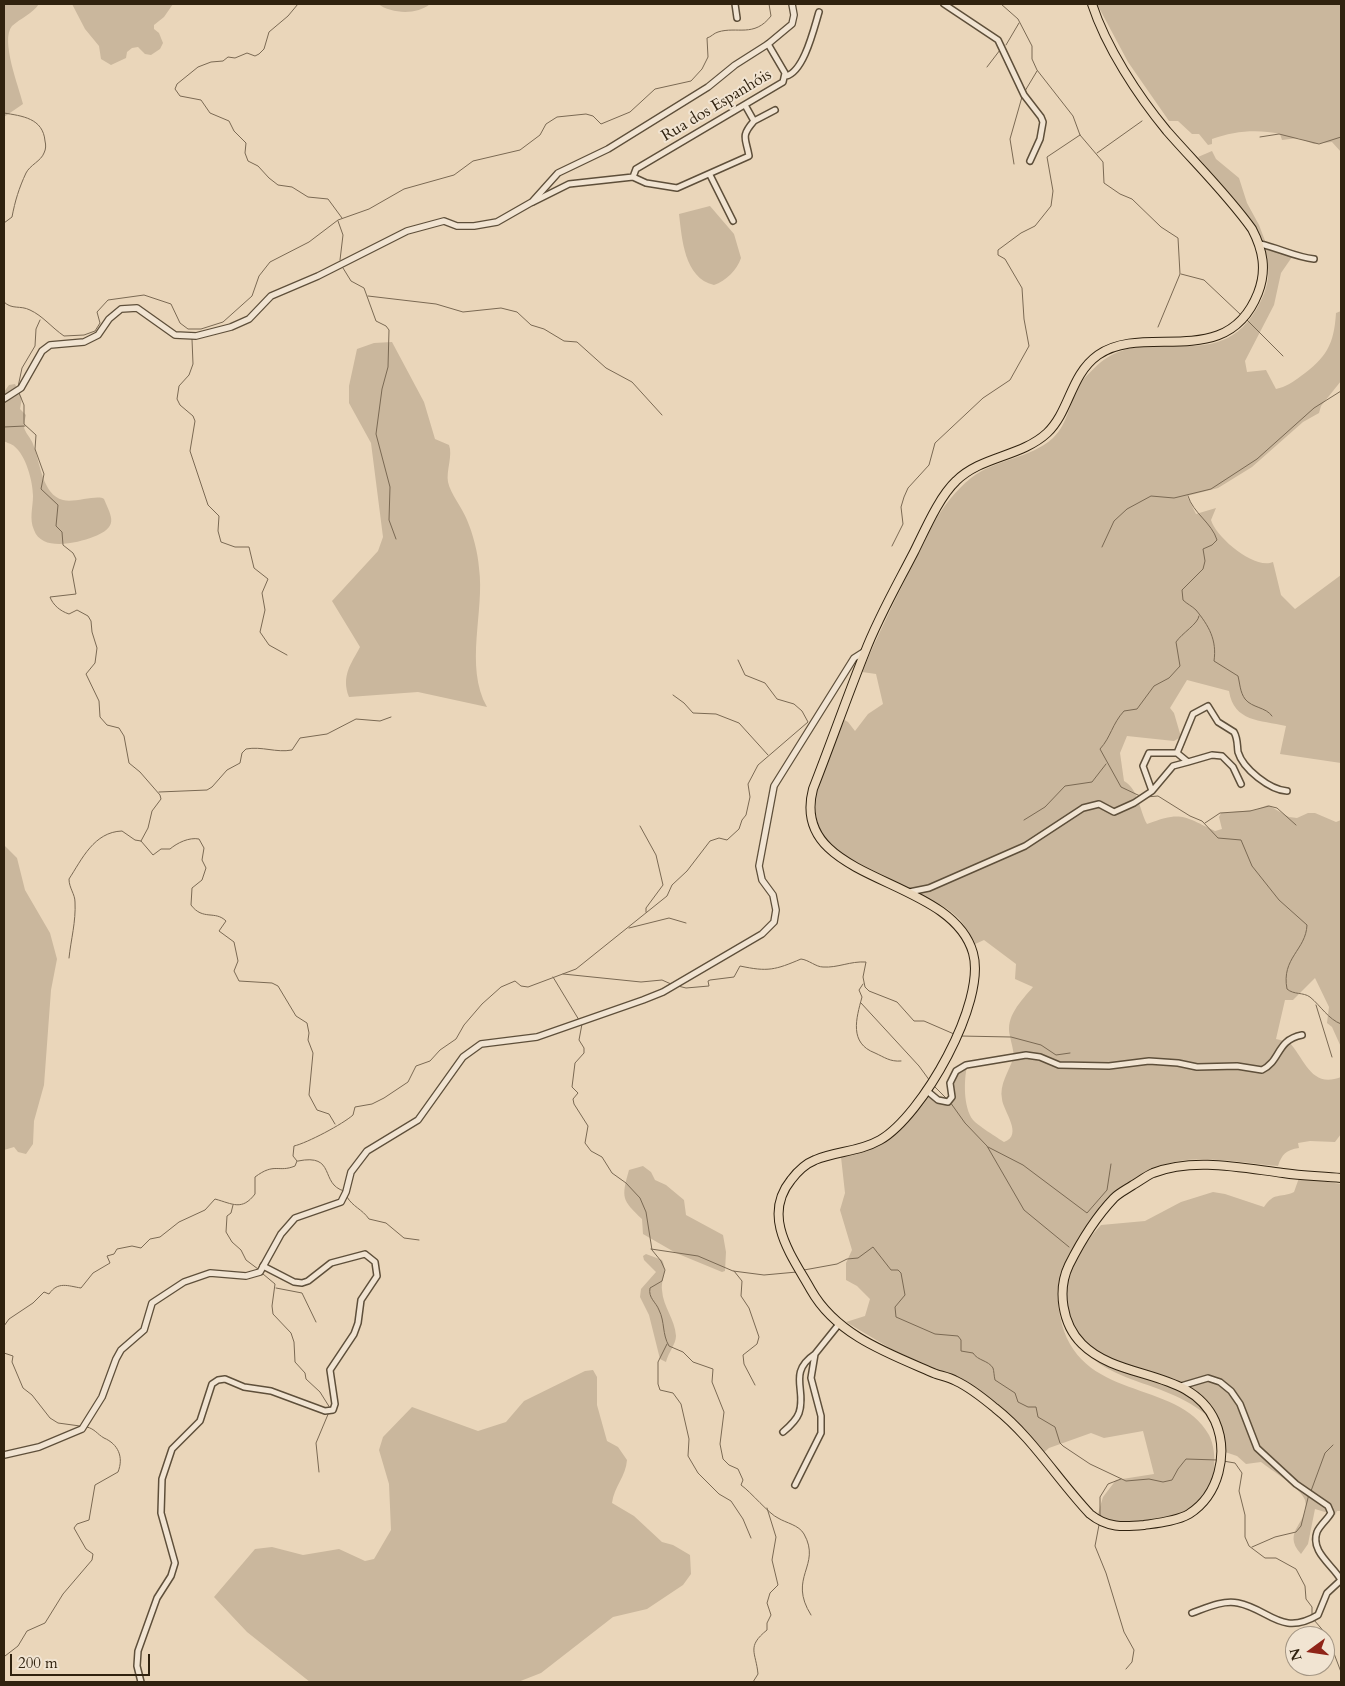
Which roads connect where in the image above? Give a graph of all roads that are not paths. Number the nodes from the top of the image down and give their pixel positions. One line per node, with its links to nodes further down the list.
1 (735, 4): 6 (street)
2 (792, 4): 7 (street)
3 (944, 4): 12 (street)
4 (1092, 4): 17 (highway)
5 (819, 12): 8 (street)
6 (737, 18)
7 (768, 44): 8 (street, Rua dos Espanhóis); 15 (street)
8 (786, 76): 9 (street, Rua dos Espanhóis)
9 (745, 105): 11 (street); 14 (street, Rua dos Espanhóis)
10 (775, 110): 11 (street)
11 (754, 121): 13 (street)
12 (1030, 161)
13 (710, 175): 14 (street); 16 (street)
14 (632, 178): 15 (street)
15 (532, 202): 19 (street)
16 (734, 221)
17 (1260, 244): 18 (street); 20 (highway)
18 (1314, 259)
19 (7, 397)
20 (865, 651): 26 (highway); 30 (street)
21 (1177, 753): 22 (street); 24 (street); 25 (street)
22 (1188, 762): 23 (street); 24 (street)
23 (1241, 784)
24 (1152, 791): 26 (street)
25 (1286, 791)
26 (908, 893): 28 (highway)
27 (1302, 1035): 28 (street)
28 (926, 1090): 31 (highway)
29 (1341, 1178): 33 (highway)
30 (264, 1266): 35 (street); 38 (street)
31 (839, 1324): 32 (street); 33 (highway)
32 (815, 1354): 34 (street); 36 (street)
33 (1181, 1386): 37 (street)
34 (783, 1432)
35 (4, 1455)
36 (795, 1485)
37 (1192, 1613)
38 (141, 1682)

